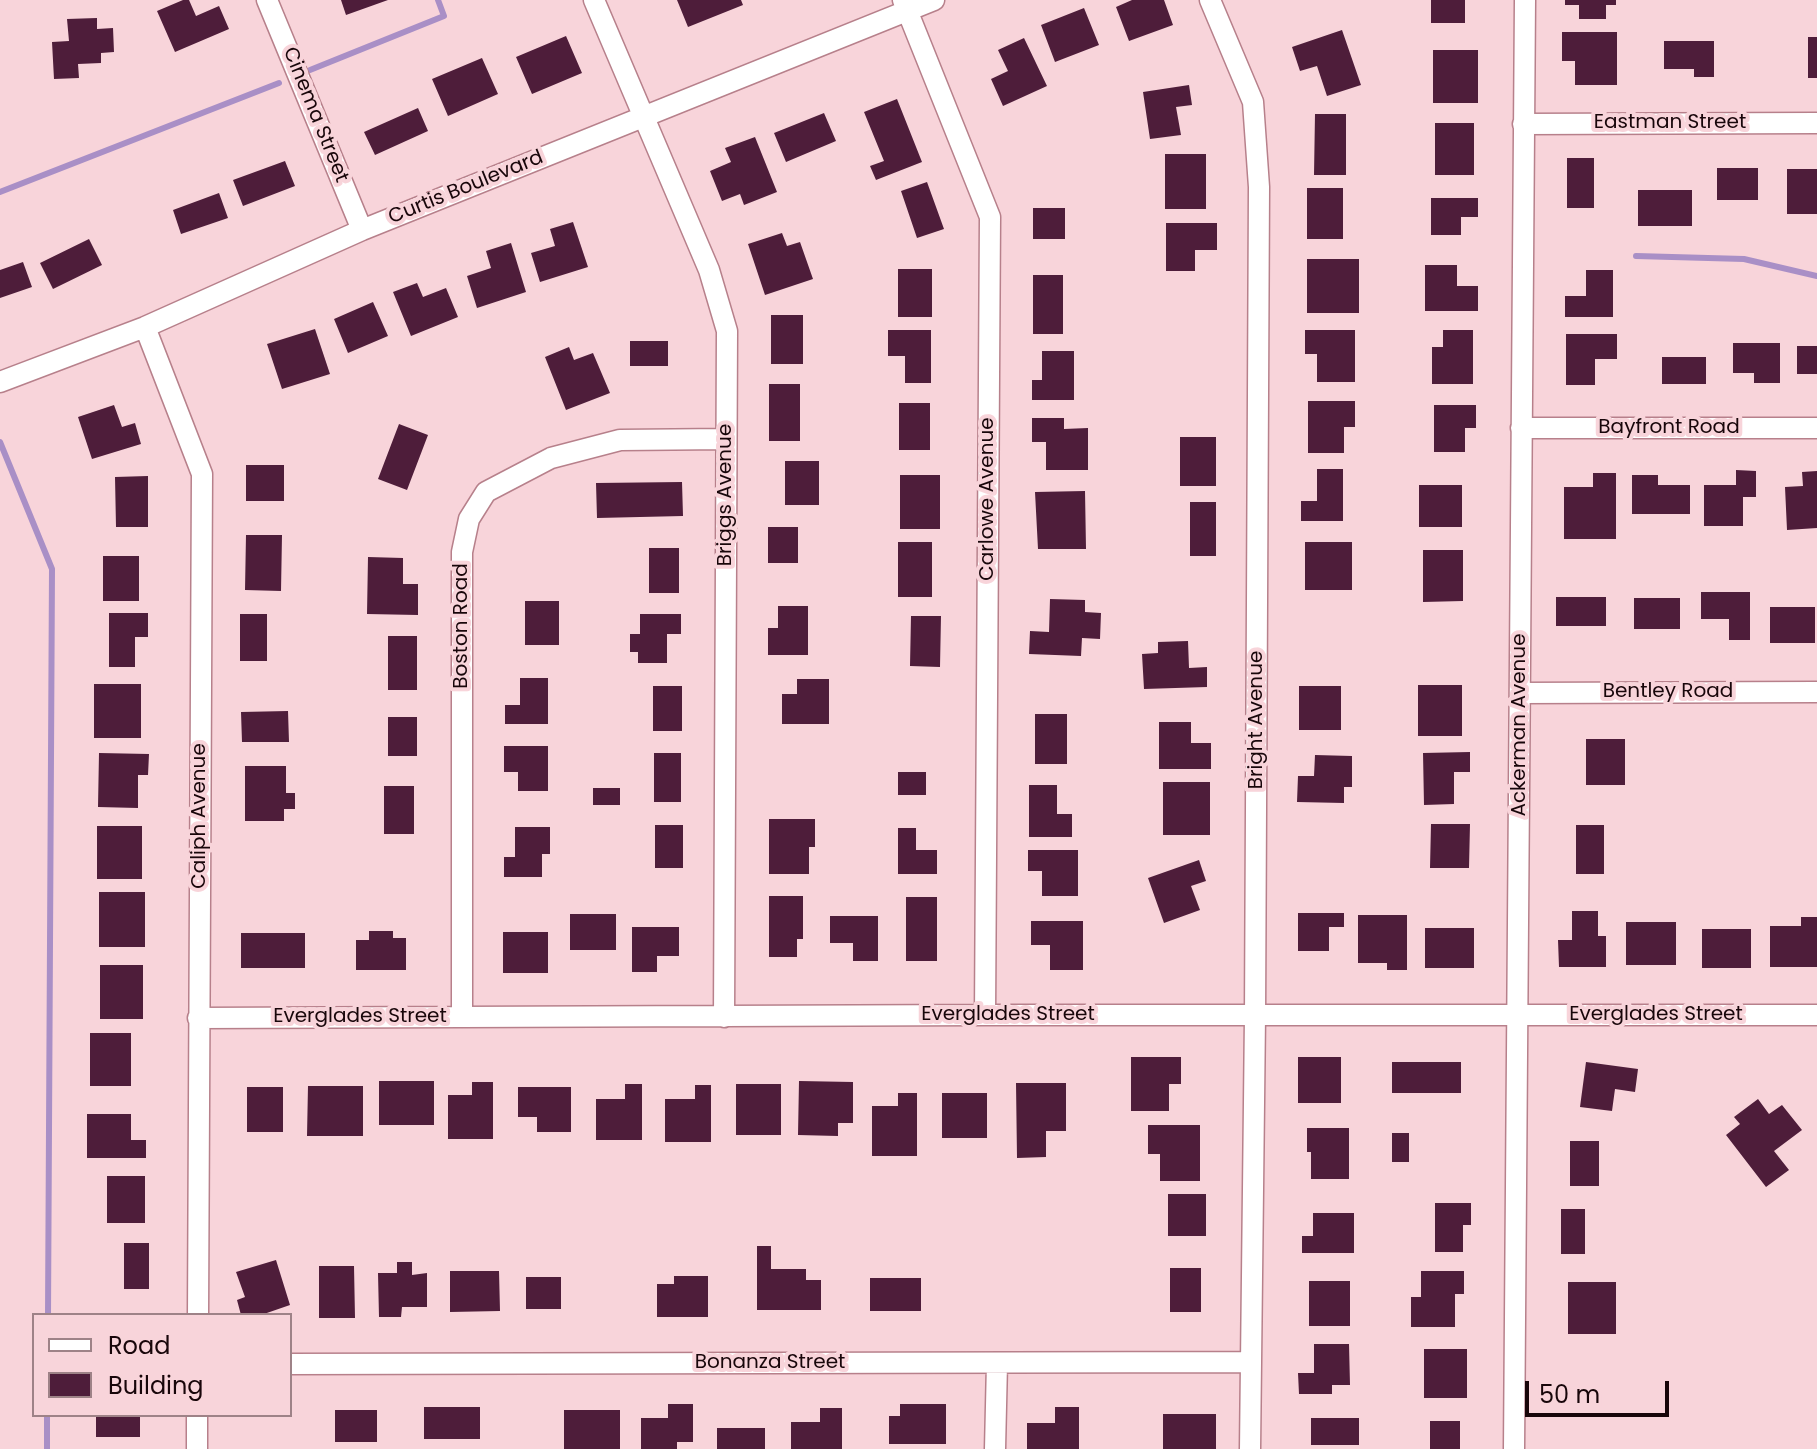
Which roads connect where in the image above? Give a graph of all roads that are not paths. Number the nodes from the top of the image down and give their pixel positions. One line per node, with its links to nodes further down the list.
1 (267, 0): 10 (street, Cinema Street)
2 (594, 0): 7 (street, Briggs Avenue)
3 (934, 0): 6 (street, Curtis Boulevard)
4 (1210, 0): 22 (street, Bright Avenue)
5 (1525, 0): 9 (street, Ackerman Avenue)
6 (905, 6): 7 (street, Curtis Boulevard); 18 (street, Carlowe Avenue)
7 (643, 117): 10 (street, Curtis Boulevard); 15 (street, Briggs Avenue)
8 (1817, 123): 9 (street, Eastman Street)
9 (1523, 124): 13 (street, Ackerman Avenue)
10 (362, 230): 11 (street, Curtis Boulevard)
11 (145, 327): 12 (street, Curtis Boulevard); 24 (street, Caliph Avenue)
12 (0, 382)
13 (1521, 428): 14 (street, Bayfront Road); 17 (street, Ackerman Avenue)
14 (1817, 428)
15 (726, 439): 21 (street, Boston Road); 23 (street, Briggs Avenue)
16 (1817, 692): 17 (street, Bentley Road)
17 (1520, 693): 19 (street, Ackerman Avenue)
18 (985, 1015): 22 (street, Everglades Street); 23 (street, Everglades Street)
19 (1518, 1015): 20 (street, Everglades Street); 22 (street, Everglades Street); 33 (street, Ackerman Avenue)
20 (1817, 1015)
21 (462, 1016): 23 (street, Everglades Street); 24 (street, Everglades Street)
22 (1255, 1016): 26 (street, Bright Avenue)
23 (724, 1017)
24 (198, 1018): 25 (street, Caliph Avenue)
25 (198, 1313)
26 (1250, 1362): 27 (street, Bonanza Street); 32 (street, Bright Avenue)
27 (997, 1363): 28 (street, Bonanza Street); 31 (street)
28 (292, 1364)
29 (197, 1417): 30 (street)
30 (197, 1449)
31 (995, 1449)
32 (1250, 1449)
33 (1514, 1449)

